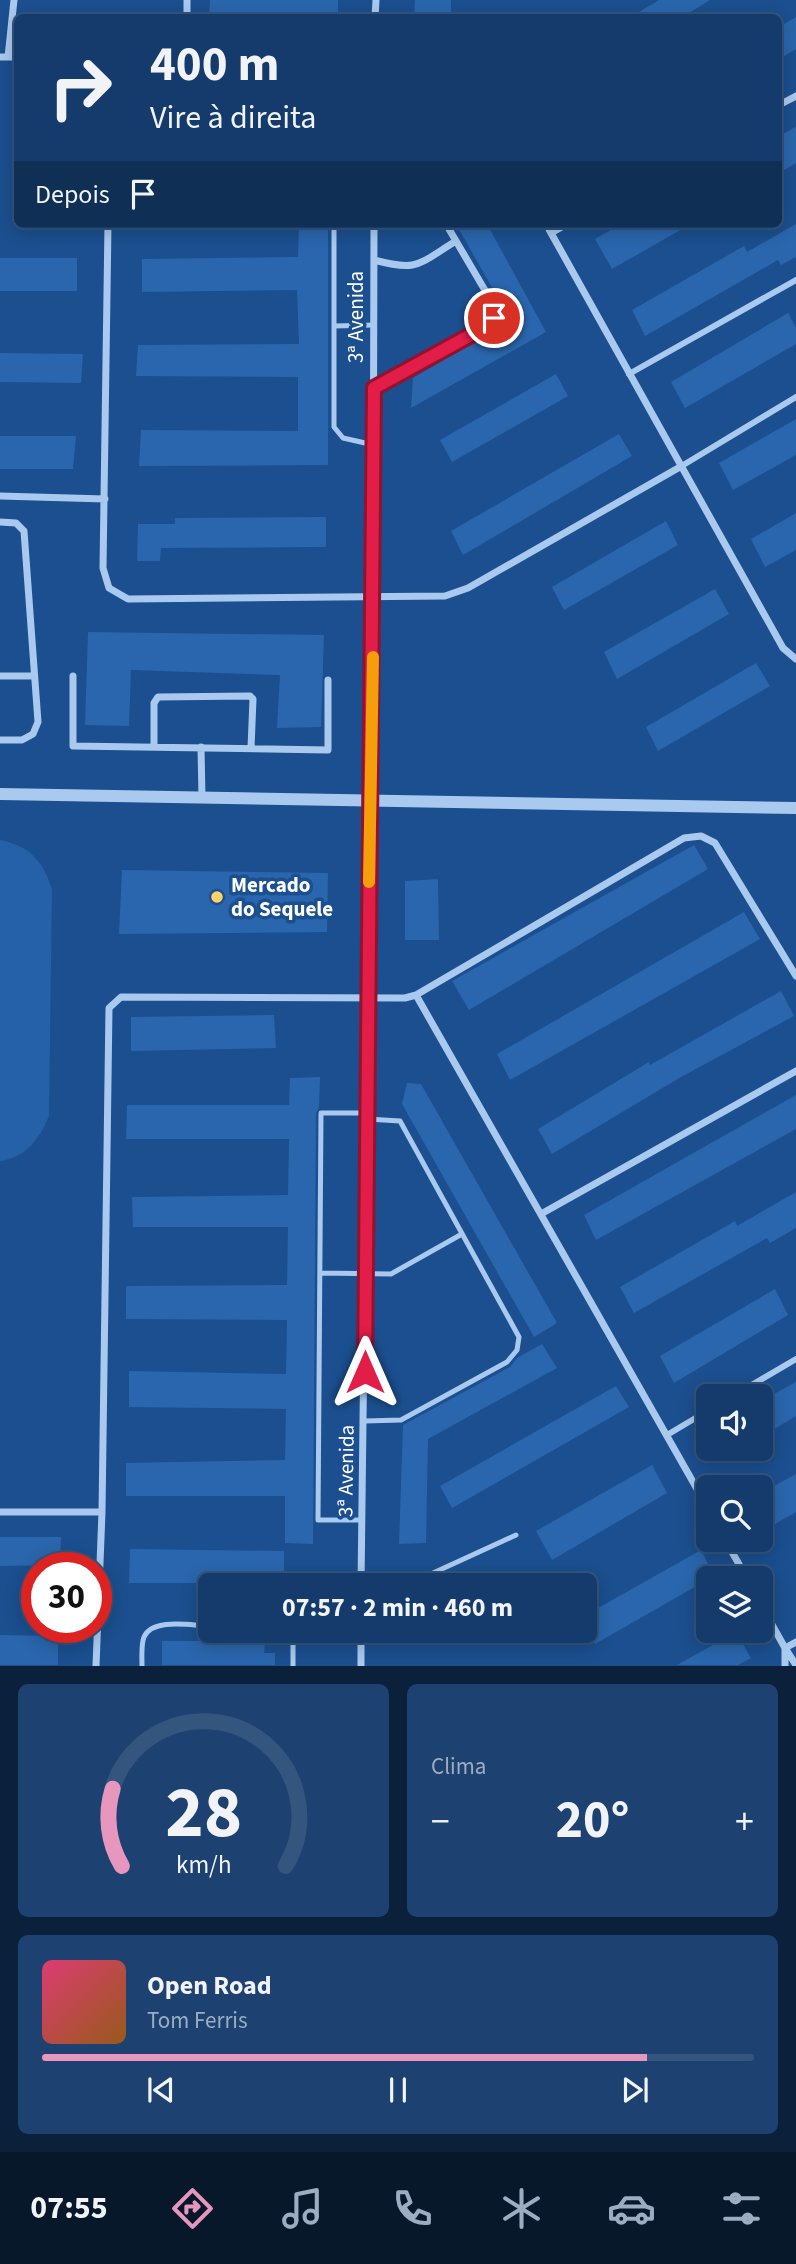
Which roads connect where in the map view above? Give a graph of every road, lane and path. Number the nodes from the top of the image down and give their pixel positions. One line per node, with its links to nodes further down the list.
1 (14, 0): 2 (street)
2 (4, 57)
3 (107, 228): 21 (street)
4 (334, 228): 14 (lane)
5 (374, 228): 11 (street, 3ª Avenida)
6 (448, 228): 10 (street)
7 (548, 228): 9 (street)
8 (560, 228): 9 (street)
9 (551, 233): 15 (street)
10 (456, 241): 11 (street); 16 (street)
11 (374, 260): 13 (street, 3ª Avenida)
12 (796, 280): 15 (street)
13 (374, 325): 14 (lane); 16 (street, 3ª Avenida)
14 (334, 326): 18 (lane)
15 (629, 374): 19 (street)
16 (374, 388): 18 (street, 3ª Avenida)
17 (796, 397): 19 (street)
18 (374, 445): 23 (street, 3ª Avenida)
19 (680, 467): 23 (street); 24 (street)
20 (0, 496): 21 (street)
21 (105, 499): 23 (street)
22 (0, 522): 26 (street)
23 (373, 597): 35 (street, 3ª Avenida)
24 (796, 660)
25 (0, 676): 26 (street)
26 (34, 676): 29 (street)
27 (73, 676): 30 (street)
28 (328, 680): 32 (street)
29 (0, 740)
30 (154, 747): 31 (street); 32 (street)
31 (201, 747): 32 (street); 34 (street)
32 (251, 748)
33 (0, 794): 34 (street)
34 (202, 797): 35 (street)
35 (371, 802): 36 (street); 39 (street, 3ª Avenida)
36 (796, 808)
37 (796, 976): 38 (street)
38 (416, 995): 39 (street); 42 (street)
39 (367, 999): 41 (street, 3ª Avenida); 52 (street)
40 (796, 1071): 42 (street)
41 (367, 1116): 43 (lane); 44 (lane); 45 (street, 3ª Avenida)
42 (541, 1214): 50 (street)
43 (462, 1234): 45 (lane); 49 (lane)
44 (320, 1273): 45 (lane); 54 (lane)
45 (365, 1273): 49 (street, 3ª Avenida)
46 (796, 1359): 47 (street)
47 (753, 1384)
48 (696, 1418): 50 (street)
49 (365, 1421): 54 (street, 3ª Avenida)
50 (667, 1435): 51 (street)
51 (696, 1487)
52 (102, 1512): 53 (street); 64 (street)
53 (0, 1513)
54 (362, 1520): 56 (street, 3ª Avenida)
55 (516, 1535): 57 (lane)
56 (362, 1573)
57 (433, 1573)
58 (198, 1626): 65 (lane)
59 (773, 1626): 63 (street)
60 (796, 1642): 63 (street)
61 (293, 1643): 66 (lane)
62 (361, 1643): 67 (street)
63 (785, 1647): 68 (street); 69 (street)
64 (96, 1665)
65 (142, 1665)
66 (293, 1665)
67 (360, 1665)
68 (785, 1665)
69 (796, 1665)

